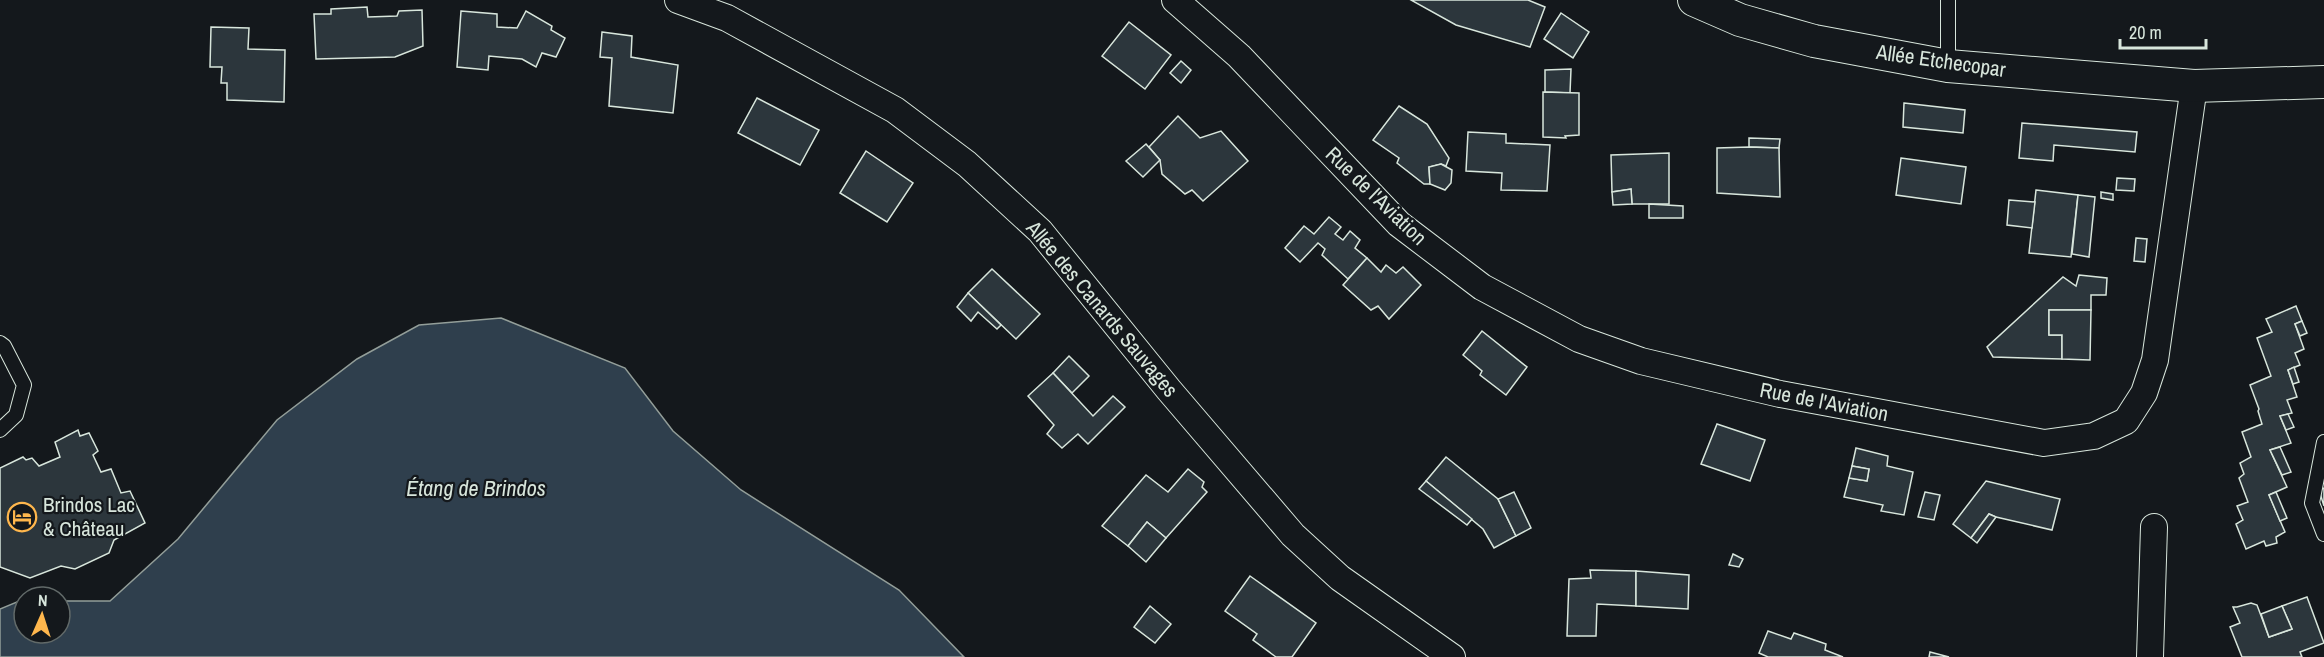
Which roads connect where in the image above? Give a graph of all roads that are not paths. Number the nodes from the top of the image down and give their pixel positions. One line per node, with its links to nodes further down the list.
1 (678, 0): 13 (street, Allée des Canards Sauvages)
2 (1175, 0): 7 (street, Rue de l'Aviation)
3 (1695, 0): 5 (street, Allée Etchecopar)
4 (1948, 0): 5 (lane)
5 (1948, 66): 7 (street, Allée Etchecopar)
6 (2324, 82): 7 (street)
7 (2194, 86)
8 (0, 343): 9 (lane)
9 (0, 430)
10 (2324, 442): 12 (lane)
11 (2154, 528): 14 (street)
12 (2324, 534)
13 (1452, 657)
14 (2150, 657)

